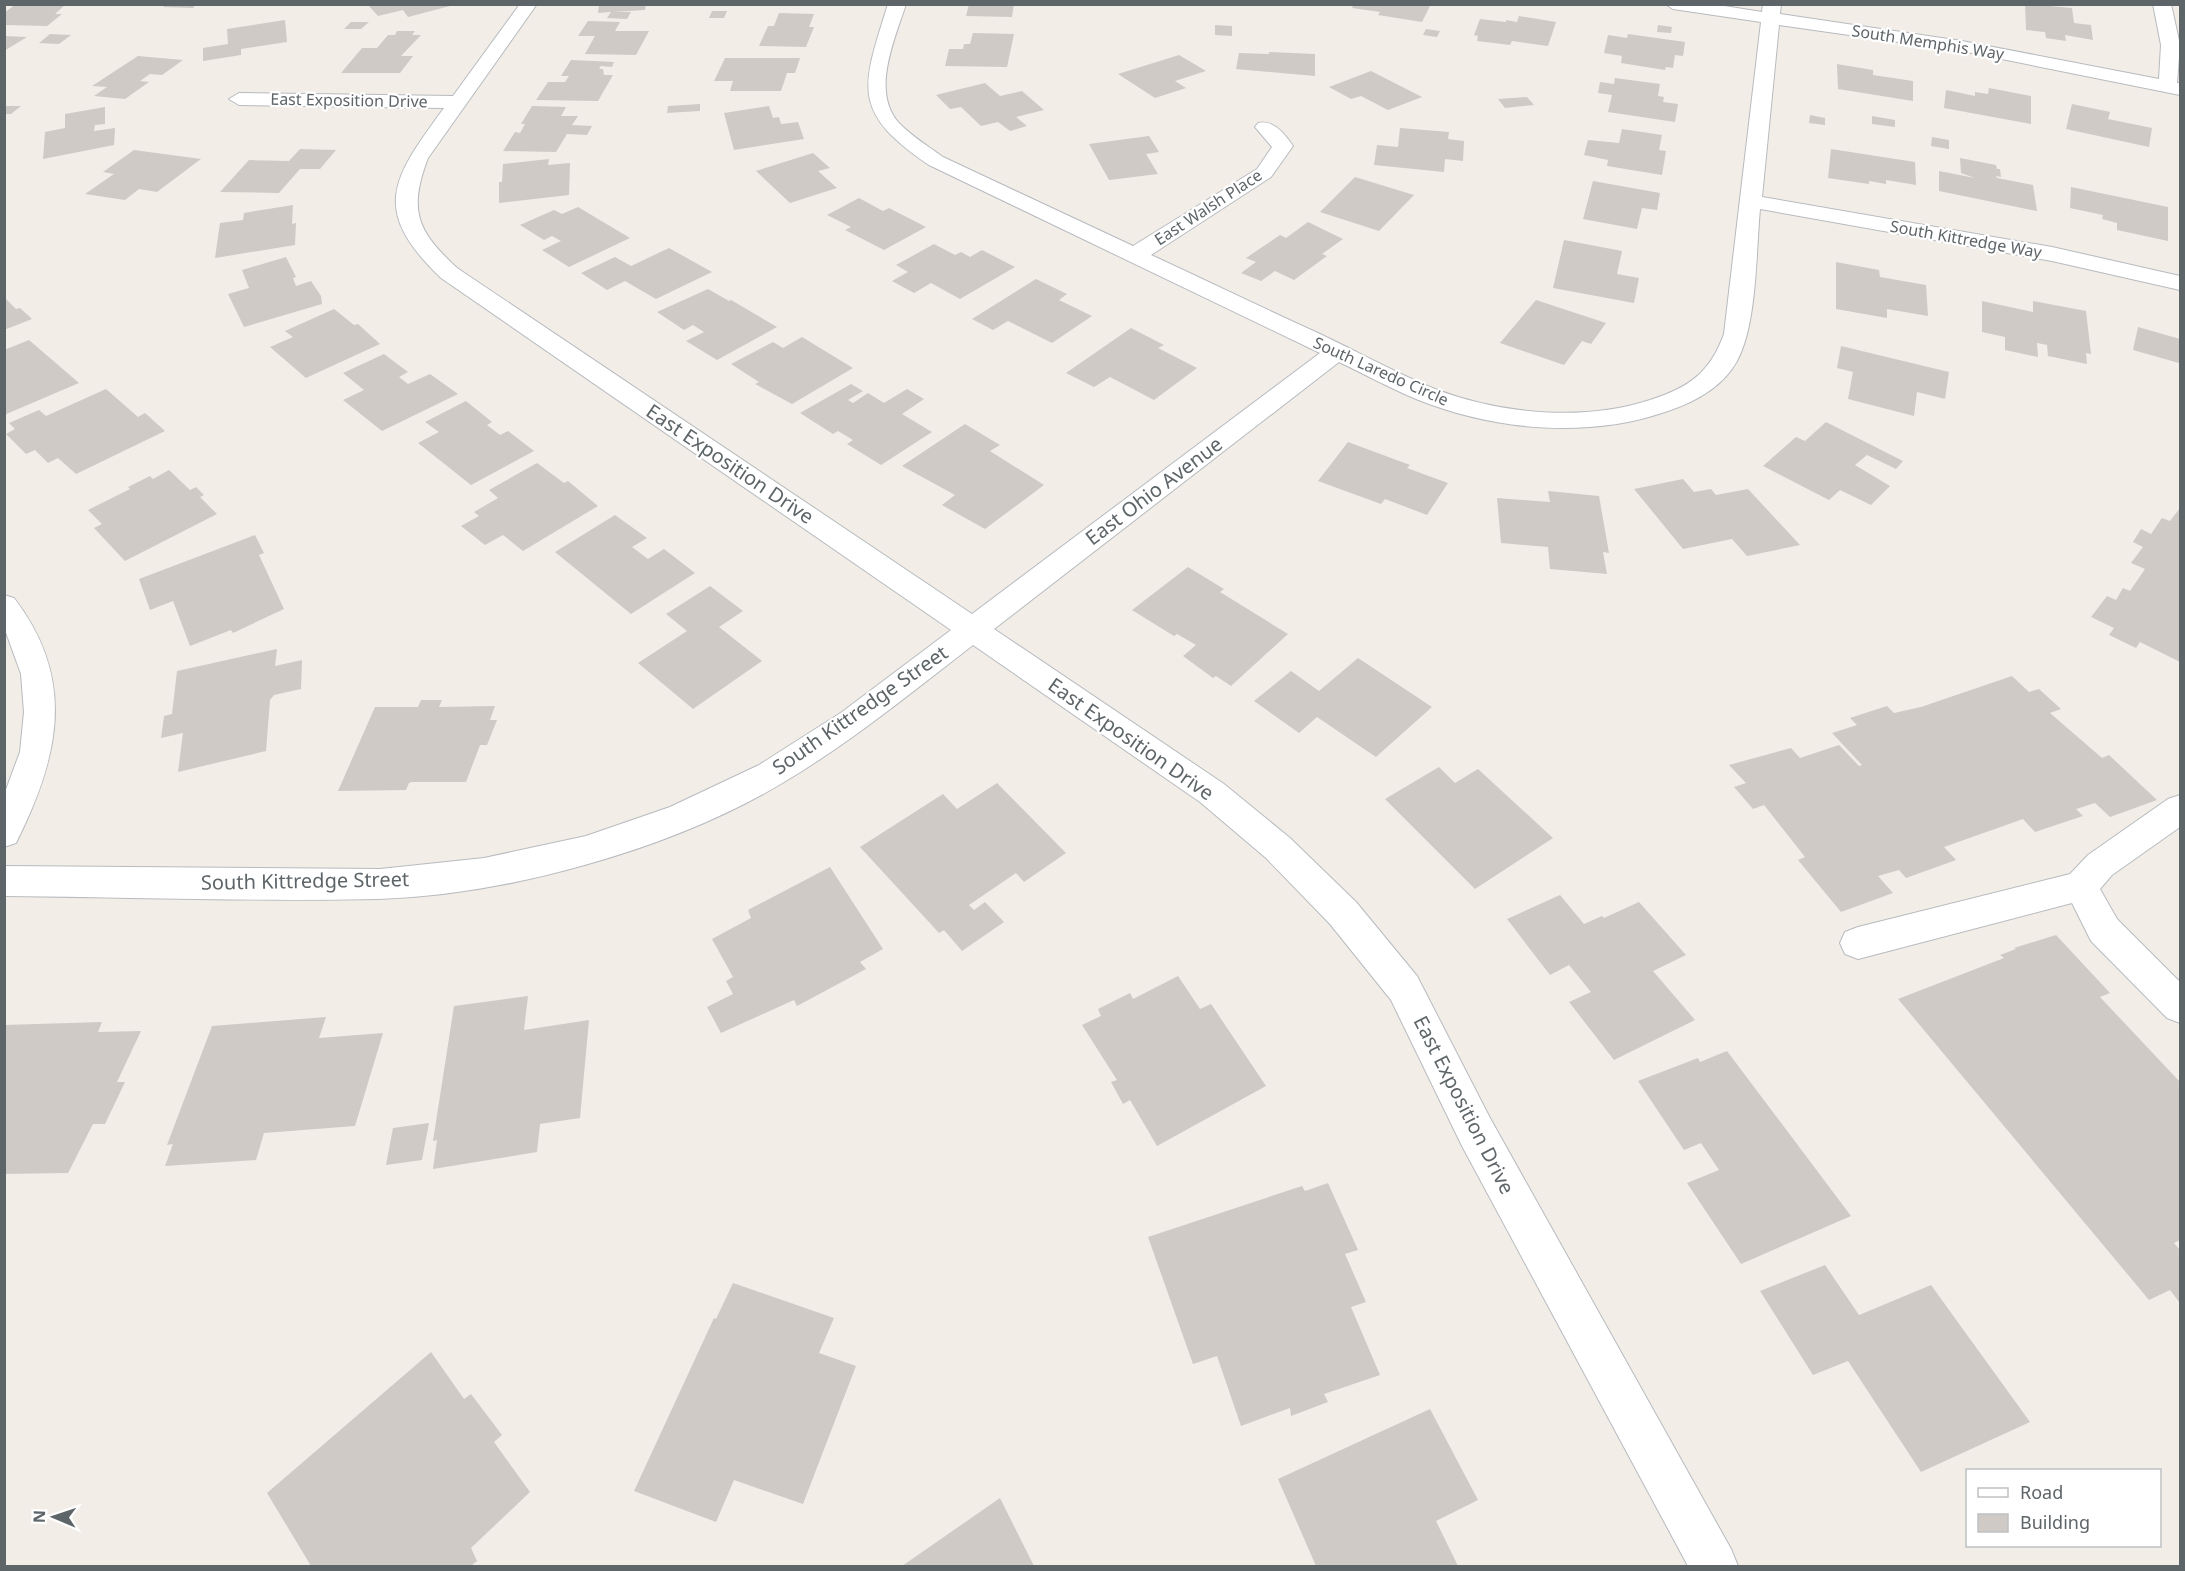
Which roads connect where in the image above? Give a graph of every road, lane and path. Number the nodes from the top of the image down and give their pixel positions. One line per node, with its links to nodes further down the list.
1 (529, 4): 8 (street, East Exposition Drive)
2 (897, 4): 11 (street, South Laredo Circle)
3 (1673, 4): 5 (street, South Memphis Way)
4 (2162, 4): 6 (street)
5 (1771, 11): 6 (street, South Memphis Way); 10 (street, South Laredo Circle)
6 (2174, 88)
7 (239, 99): 8 (street, East Exposition Drive)
8 (459, 102): 15 (street, East Exposition Drive)
9 (1265, 127): 11 (street, East Walsh Place)
10 (1750, 201): 12 (street, South Kittredge Way); 13 (street, South Laredo Circle)
11 (1133, 256): 13 (street, South Laredo Circle)
12 (2181, 283)
13 (1336, 352): 15 (street, East Ohio Avenue)
14 (4, 604): 17 (street)
15 (973, 629): 18 (street, South Kittredge Street); 22 (street, East Exposition Drive)
16 (2181, 808): 19 (street)
17 (4, 833)
18 (4, 882)
19 (2081, 886): 20 (street); 21 (street)
20 (1858, 943)
21 (2181, 1006)
22 (1714, 1566)

